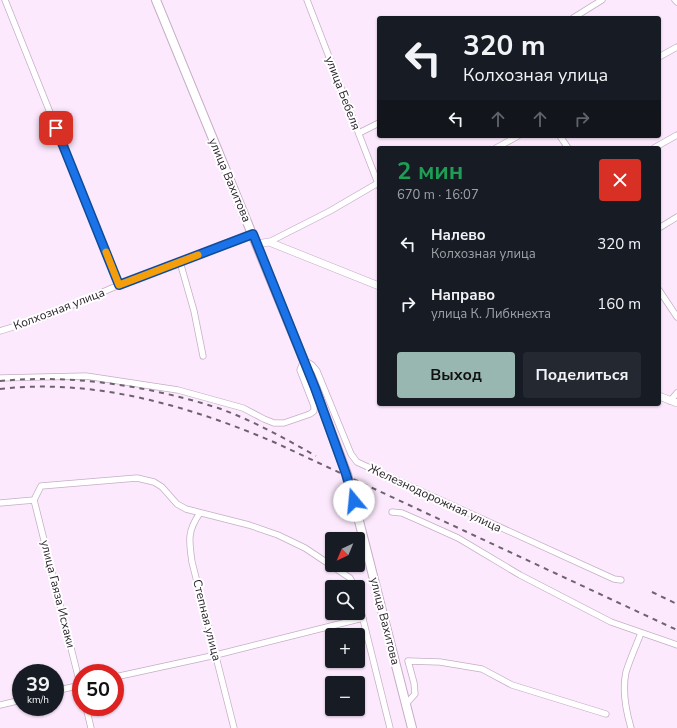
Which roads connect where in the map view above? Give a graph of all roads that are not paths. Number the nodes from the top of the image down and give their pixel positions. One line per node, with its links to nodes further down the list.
1 (5, 0): 24 (street)
2 (156, 0): 20 (main road, улица Вахитова)
3 (308, 0): 11 (street, улица Бебеля)
4 (602, 0): 7 (street)
5 (675, 0): 6 (street)
6 (677, 2)
7 (576, 16)
8 (677, 47): 9 (street)
9 (661, 56)
10 (377, 124): 11 (street)
11 (359, 134): 16 (street, улица Бебеля)
12 (677, 135): 15 (street)
13 (514, 138): 14 (street)
14 (500, 146)
15 (658, 146)
16 (377, 181)
17 (377, 185): 21 (street)
18 (677, 217): 19 (street)
19 (661, 227)
20 (253, 234): 22 (main road, улица Вахитова); 23 (street, Колхозная улица)
21 (269, 242): 22 (street); 25 (street)
22 (257, 244): 32 (main road, улица Вахитова)
23 (180, 262): 24 (street, Колхозная улица); 31 (street)
24 (119, 285): 30 (street, Колхозная улица)
25 (377, 285)
26 (661, 293): 28 (street)
27 (677, 306): 28 (street)
28 (671, 309): 29 (street)
29 (677, 317)
30 (0, 331)
31 (203, 356)
32 (304, 360): 33 (street); 42 (street, Железнодорожная улица); 51 (main road, улица Вахитова)
33 (0, 378)
34 (677, 392): 36 (street)
35 (661, 397): 36 (street)
36 (674, 402)
37 (34, 500): 38 (street); 40 (street); 48 (street, улица Гаяза Исхаки)
38 (0, 503)
39 (392, 512): 45 (street)
40 (200, 513): 41 (street); 47 (street, Степная улица)
41 (351, 580)
42 (621, 580)
43 (355, 620): 47 (street)
44 (363, 620): 57 (street)
45 (641, 633): 46 (street); 59 (street)
46 (677, 645)
47 (216, 655): 49 (street); 56 (street, Степная улица)
48 (75, 664)
49 (124, 676)
50 (12, 702): 52 (street)
51 (406, 704): 53 (street); 58 (main road, улица Вахитова)
52 (0, 705)
53 (606, 714)
54 (88, 716): 55 (street)
55 (91, 728)
56 (234, 728)
57 (390, 728)
58 (412, 728)
59 (631, 728)

